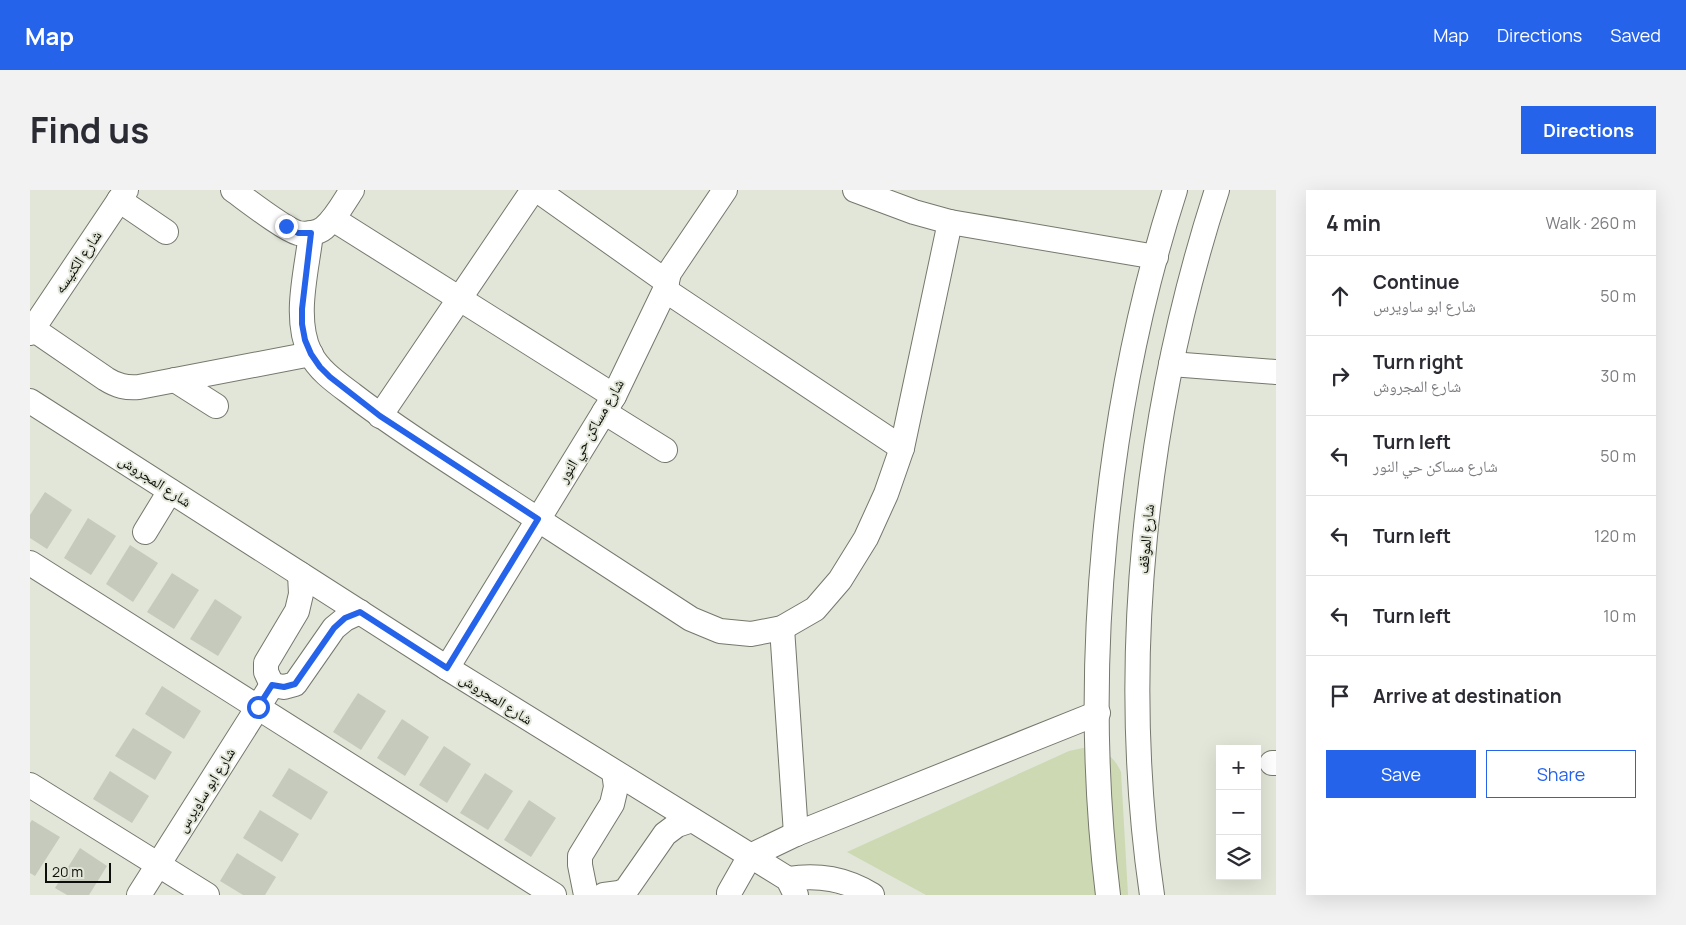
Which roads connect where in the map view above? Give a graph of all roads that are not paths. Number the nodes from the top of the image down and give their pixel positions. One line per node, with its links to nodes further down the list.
1 (233, 190): 13 (street)
2 (352, 190): 10 (street)
3 (533, 190): 16 (street)
4 (538, 190): 15 (street)
5 (725, 190): 15 (street, شارع مساكن حي النور)
6 (855, 190): 11 (street)
7 (1175, 190): 14 (street)
8 (1217, 190): 19 (street, شارع الموقف)
9 (123, 195): 12 (street); 17 (street, شارع الكنيسه)
10 (333, 219): 13 (street); 16 (street)
11 (950, 222): 14 (street); 28 (street)
12 (166, 232)
13 (311, 233): 18 (street)
14 (1156, 257): 40 (street)
15 (666, 286): 23 (street, شارع مساكن حي النور); 28 (street)
16 (460, 299): 23 (street); 26 (street)
17 (32, 331): 21 (street)
18 (311, 354): 21 (street); 26 (street)
19 (1171, 364): 20 (street); 56 (street, شارع الموقف)
20 (1276, 372)
21 (174, 380): 24 (street)
22 (30, 401): 25 (street, شارع المجروش)
23 (609, 404): 29 (street); 31 (street, شارع مساكن حي النور)
24 (216, 406)
25 (53, 416): 27 (street); 30 (street, شارع المجروش)
26 (380, 416): 31 (street)
27 (30, 426)
28 (902, 448): 36 (street)
29 (665, 450)
30 (170, 491): 32 (street); 34 (street, شارع المجروش)
31 (538, 519): 36 (street); 37 (street, شارع مساكن حي النور)
32 (145, 532)
33 (30, 563): 39 (street)
34 (300, 574): 35 (street, شارع المجروش); 38 (street)
35 (360, 612): 37 (street, شارع المجروش); 38 (street)
36 (782, 628): 44 (street)
37 (447, 668): 41 (street, شارع المجروش)
38 (272, 685): 39 (street, شارع ابو ساويرس)
39 (258, 707): 46 (street, شارع ابو ساويرس); 51 (street)
40 (1098, 713): 44 (street); 55 (street)
41 (614, 772): 43 (street, شارع المجروش); 52 (street)
42 (30, 785): 46 (street)
43 (692, 820): 45 (street, شارع المجروش); 53 (street)
44 (796, 834): 45 (street)
45 (750, 856): 47 (street, شارع المجروش); 48 (street)
46 (158, 865): 49 (street, شارع ابو ساويرس); 50 (street)
47 (792, 887): 54 (street, شارع المجروش)
48 (728, 893)
49 (139, 895)
50 (207, 895)
51 (554, 895)
52 (586, 895)
53 (604, 895)
54 (872, 895)
55 (1108, 895)
56 (1152, 895)

